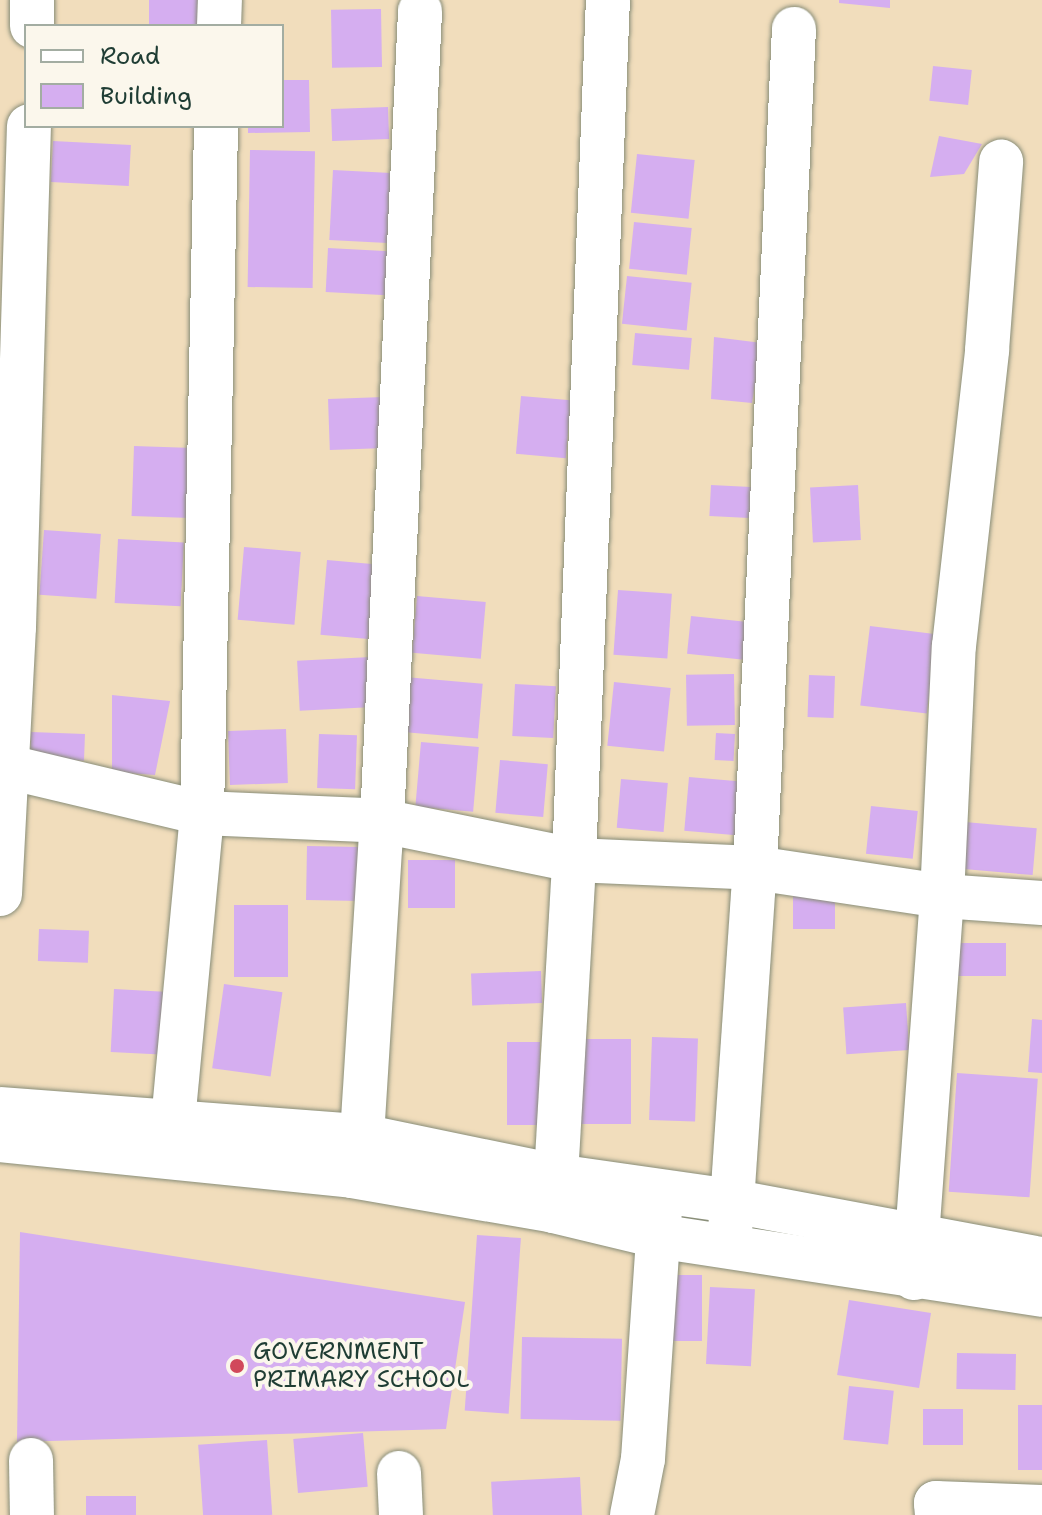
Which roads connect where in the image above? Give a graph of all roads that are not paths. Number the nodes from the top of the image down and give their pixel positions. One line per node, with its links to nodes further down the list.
1 (32, 0): 5 (street)
2 (220, 0): 6 (street)
3 (608, 0): 14 (street)
4 (420, 11): 13 (street)
5 (32, 24)
6 (219, 24)
7 (794, 29): 15 (street)
8 (29, 128): 11 (street)
9 (216, 128): 12 (street)
10 (1001, 162): 17 (street)
11 (3, 765): 12 (street); 16 (street)
12 (202, 813): 13 (street); 21 (street)
13 (382, 821): 14 (street); 22 (street)
14 (574, 860): 15 (street); 24 (street)
15 (755, 868): 17 (street); 25 (street)
16 (0, 894)
17 (942, 896): 18 (street); 26 (street)
18 (1042, 903)
19 (0, 1109): 21 (street)
20 (0, 1140): 21 (street)
21 (171, 1140): 22 (street)
22 (357, 1156): 24 (street)
23 (661, 1191): 24 (street); 25 (street); 27 (street)
24 (555, 1193): 27 (street)
25 (731, 1201): 26 (street); 28 (street)
26 (917, 1234): 29 (street); 30 (street)
27 (657, 1236): 28 (street); 35 (street)
28 (729, 1246): 30 (street)
29 (1042, 1259)
30 (914, 1278): 31 (street)
31 (1042, 1295)
32 (31, 1460): 34 (street)
33 (1042, 1507): 36 (street)
34 (32, 1515)
35 (632, 1515)
36 (937, 1515)

